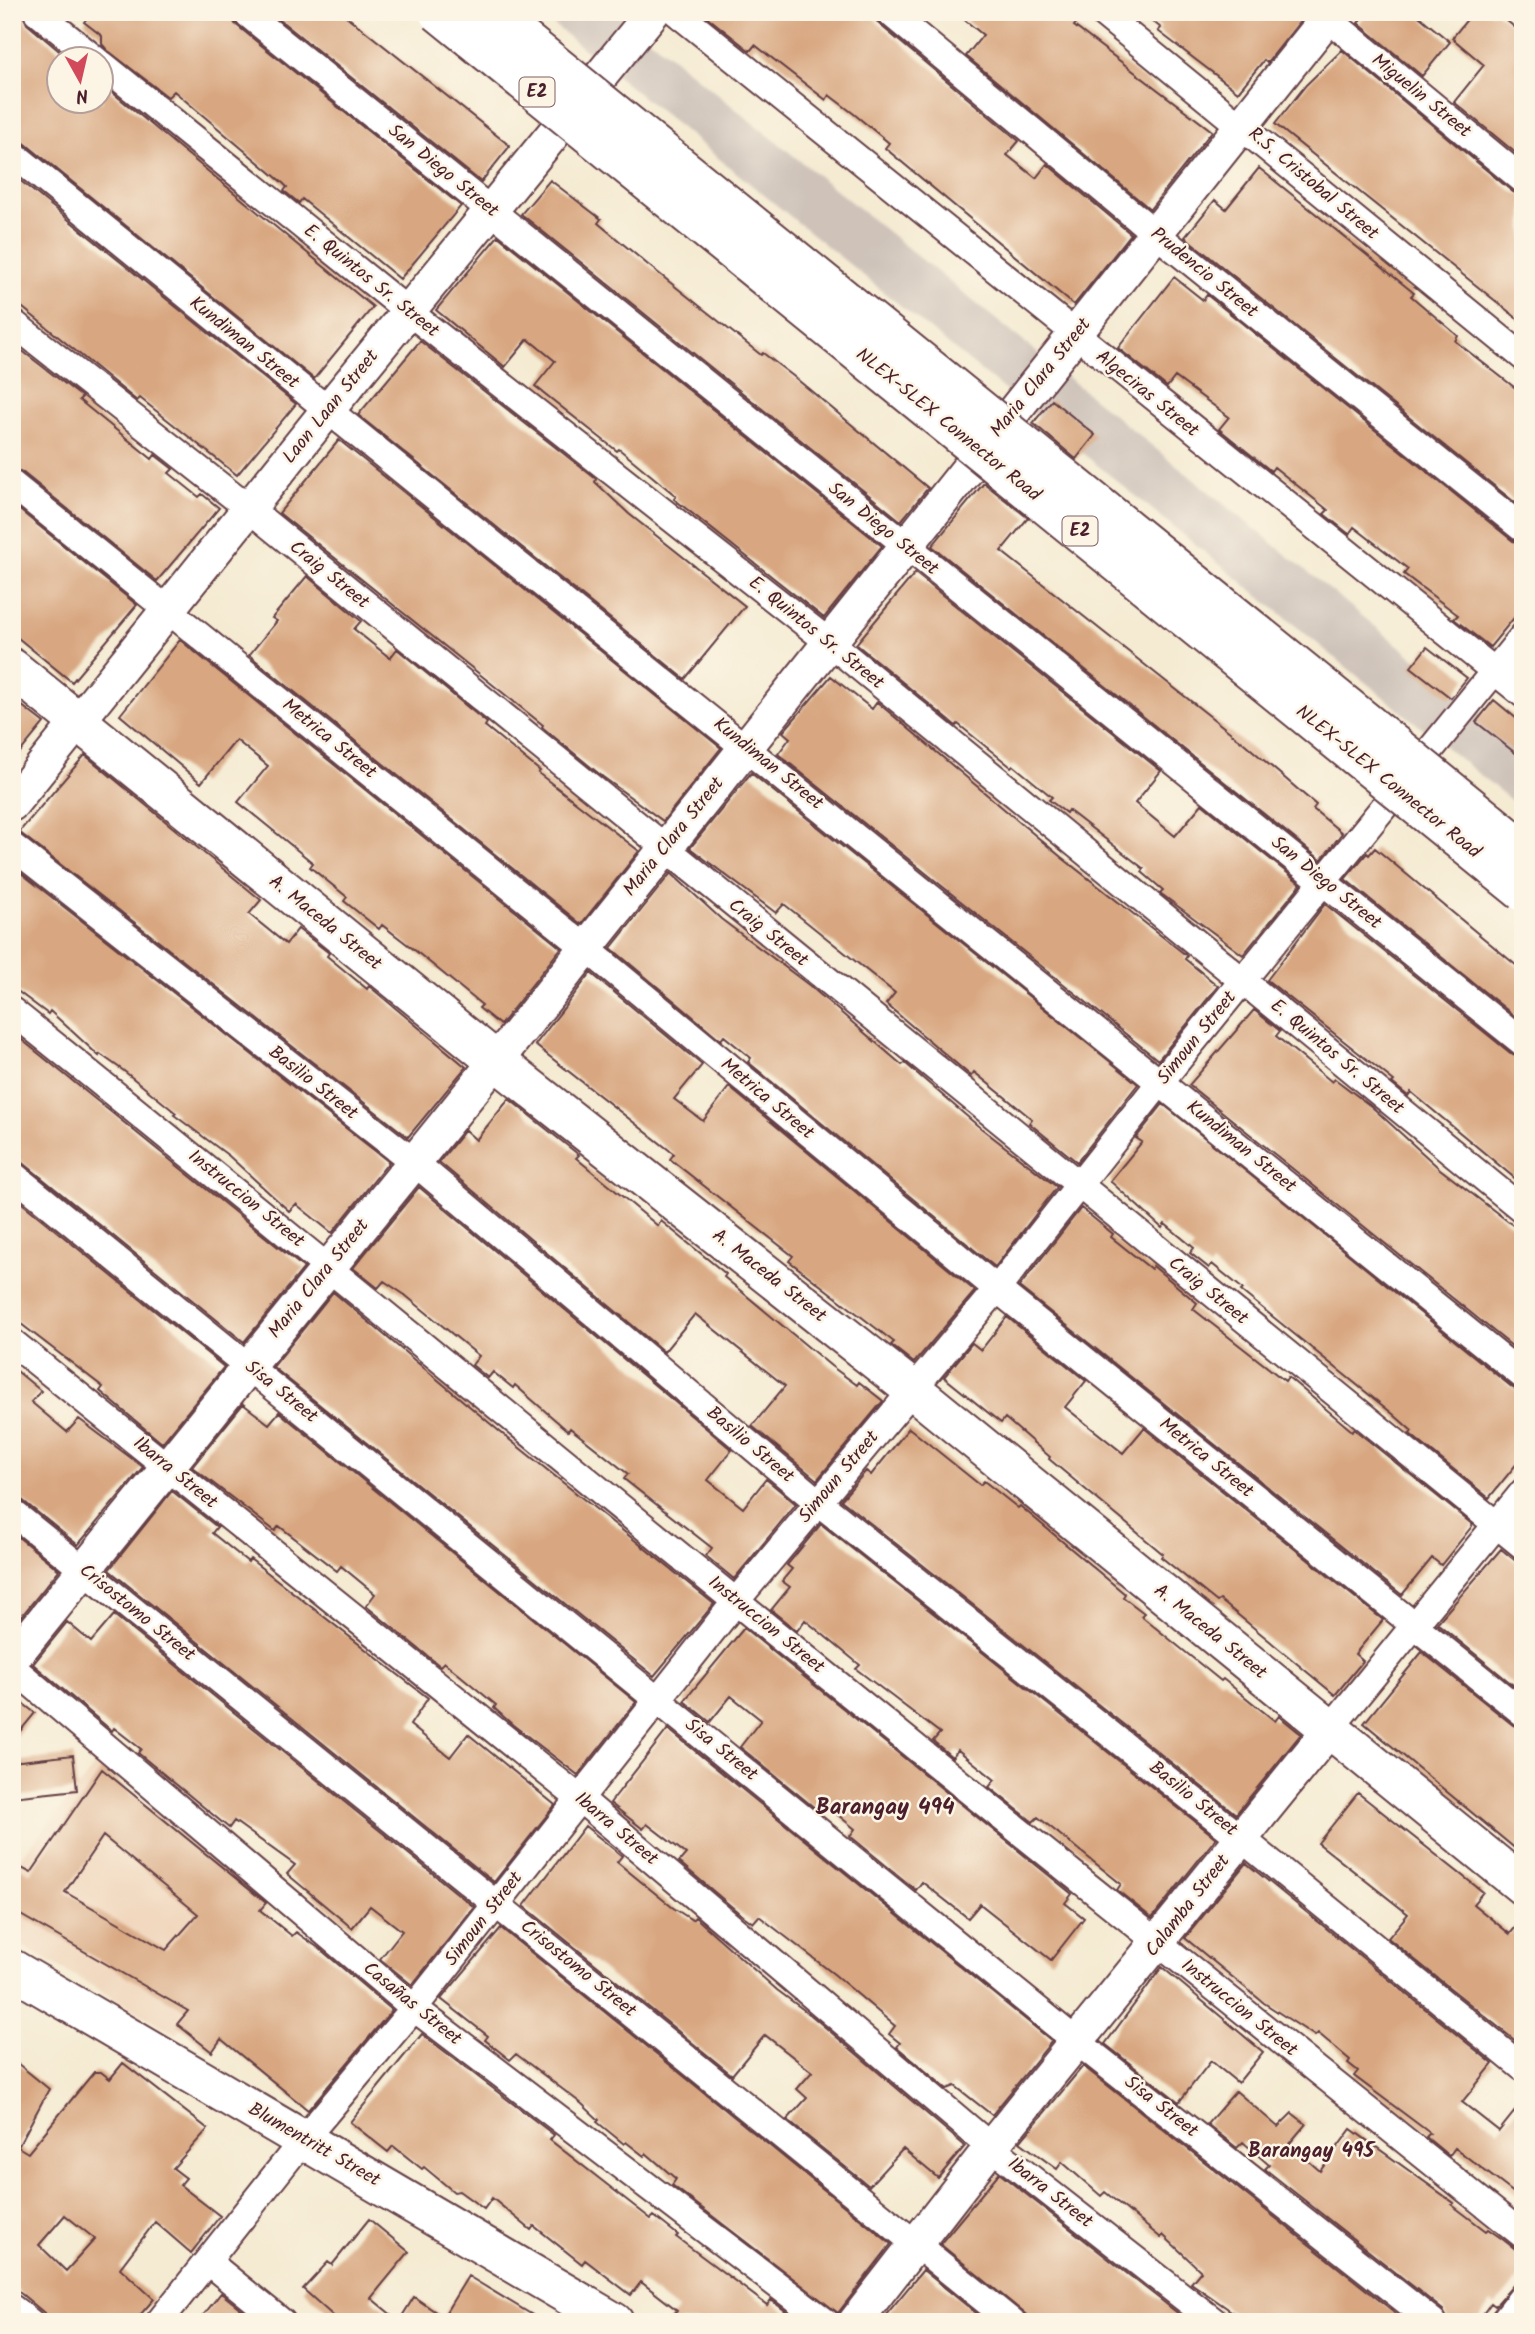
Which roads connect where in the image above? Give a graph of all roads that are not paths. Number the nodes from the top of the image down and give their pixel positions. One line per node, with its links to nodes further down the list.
1 (37, 12): 11 (street)
2 (245, 12): 17 (street, San Diego Street)
3 (438, 12): 41 (main road, NLEX-SLEX Connector Road / E2, bridge)
4 (490, 12): 14 (main road, NLEX-SLEX Connector Road / E2, bridge)
5 (527, 12): 14 (main road, bridge)
6 (653, 12): 17 (street, Laon Laan Street)
7 (676, 12): 21 (street, Algeciras Street)
8 (889, 12): 18 (street, Prudencio Street)
9 (1101, 12): 13 (street, R.S. Cristobal Street)
10 (1326, 14): 13 (street, Maria Clara Street); 16 (street, Miguelin Street)
11 (79, 46)
12 (116, 75): 19 (street, E. Quintos Sr. Street)
13 (1242, 126): 18 (street, Maria Clara Street); 22 (street, R.S. Cristobal Street)
14 (664, 152): 39 (main road, NLEX-SLEX Connector Road / E2, bridge)
15 (12, 153): 23 (street, Kundiman Street)
16 (1523, 180)
17 (492, 210): 19 (street, Laon Laan Street); 27 (street, San Diego Street)
18 (1156, 234): 21 (street, Maria Clara Street); 26 (street, Prudencio Street)
19 (409, 312): 23 (street, Laon Laan Street); 30 (street, E. Quintos Sr. Street)
20 (12, 322): 25 (street, Craig Street)
21 (1074, 336): 27 (street, Maria Clara Street); 32 (street, Algeciras Street)
22 (1523, 358)
23 (327, 411): 25 (street, Laon Laan Street); 35 (street, Kundiman Street)
24 (12, 484): 28 (street, Metrica Street)
25 (248, 509): 28 (street, Laon Laan Street); 38 (street, Craig Street)
26 (1523, 529)
27 (906, 548): 30 (street, Maria Clara Street); 40 (street, San Diego Street)
28 (168, 608): 34 (street, Laon Laan Street); 42 (street, Metrica Street)
29 (1523, 636): 32 (street, Simoun Street)
30 (830, 643): 35 (street, Maria Clara Street); 43 (street, E. Quintos Sr. Street)
31 (12, 668): 34 (main road, A. Maceda Street)
32 (1495, 671): 33 (street, Algeciras Street); 40 (street, Simoun Street)
33 (1523, 694)
34 (77, 722): 36 (street, Laon Laan Street); 46 (main road, A. Maceda Street)
35 (747, 746): 38 (street, Maria Clara Street); 47 (street, Kundiman Street)
36 (12, 804)
37 (12, 846): 48 (street, Basilio Street)
38 (665, 849): 42 (street, Maria Clara Street); 50 (street, Craig Street)
39 (1523, 849)
40 (1325, 882): 43 (street, Simoun Street); 45 (street, San Diego Street)
41 (1523, 892)
42 (586, 948): 46 (street, Maria Clara Street); 53 (street, Metrica Street)
43 (1244, 980): 47 (street, Simoun Street); 51 (street, E. Quintos Sr. Street)
44 (12, 1012): 52 (street, Instruccion Street)
45 (1523, 1043)
46 (496, 1061): 48 (street, Maria Clara Street); 57 (main road, A. Maceda Street)
47 (1161, 1081): 50 (street, Simoun Street); 56 (street, Kundiman Street)
48 (414, 1162): 52 (street, Maria Clara Street); 60 (street, Basilio Street)
49 (12, 1174): 55 (street, Sisa Street)
50 (1080, 1187): 53 (street, Simoun Street); 62 (street, Craig Street)
51 (1523, 1210)
52 (330, 1266): 55 (street, Maria Clara Street); 65 (street, Instruccion Street)
53 (998, 1289): 57 (street, Simoun Street); 66 (street, Metrica Street)
54 (12, 1342): 58 (street, Ibarra Street)
55 (249, 1366): 58 (street, Maria Clara Street); 69 (street, Sisa Street)
56 (1523, 1377)
57 (912, 1389): 60 (street, Simoun Street); 71 (main road, A. Maceda Street)
58 (167, 1468): 64 (street, Maria Clara Street); 72 (street, Ibarra Street)
59 (1523, 1492): 62 (street, Calamba Street)
60 (818, 1502): 65 (street, Simoun Street); 73 (street, Basilio Street)
61 (12, 1511): 64 (street, Crisostomo Street)
62 (1496, 1525): 63 (street, Craig Street); 66 (street, Calamba Street)
63 (1523, 1546)
64 (84, 1571): 67 (street, Maria Clara Street); 75 (street, Crisostomo Street)
65 (736, 1601): 69 (street, Simoun Street); 76 (street, Instruccion Street)
66 (1415, 1627): 70 (street, Metrica Street); 71 (street, Calamba Street)
67 (12, 1659)
68 (12, 1667): 78 (street, Casañas Street)
69 (658, 1699): 72 (street, Simoun Street); 79 (street, Sisa Street)
70 (1523, 1713)
71 (1329, 1730): 73 (street, Calamba Street); 74 (main road, A. Maceda Street)
72 (579, 1798): 75 (street, Simoun Street); 82 (street, Ibarra Street)
73 (1241, 1838): 76 (street, Calamba Street); 80 (street, Basilio Street)
74 (1523, 1886)
75 (496, 1902): 78 (street, Simoun Street); 84 (street, Crisostomo Street)
76 (1158, 1944): 79 (street, Calamba Street); 83 (street, Instruccion Street)
77 (12, 1969): 81 (main road, Blumentritt Street)
78 (414, 2008): 81 (street, Simoun Street); 92 (street, Casañas Street)
79 (1078, 2042): 82 (street, Calamba Street); 96 (street, Sisa Street)
80 (1523, 2068)
81 (304, 2139): 85 (street, Simoun Street); 91 (main road, Blumentritt Street)
82 (991, 2147): 84 (street, Calamba Street); 95 (street, Ibarra Street)
83 (1523, 2235)
84 (915, 2245): 93 (street, Calamba Street); 94 (street, Crisostomo Street)
85 (208, 2262): 89 (street, Simoun Street); 90 (street)
86 (1523, 2296): 97 (street)
87 (12, 2308): 88 (street)
88 (30, 2322)
89 (159, 2322)
90 (282, 2322)
91 (614, 2322)
92 (826, 2322)
93 (855, 2322)
94 (1012, 2322)
95 (1215, 2322)
96 (1433, 2322)
97 (1503, 2322)

